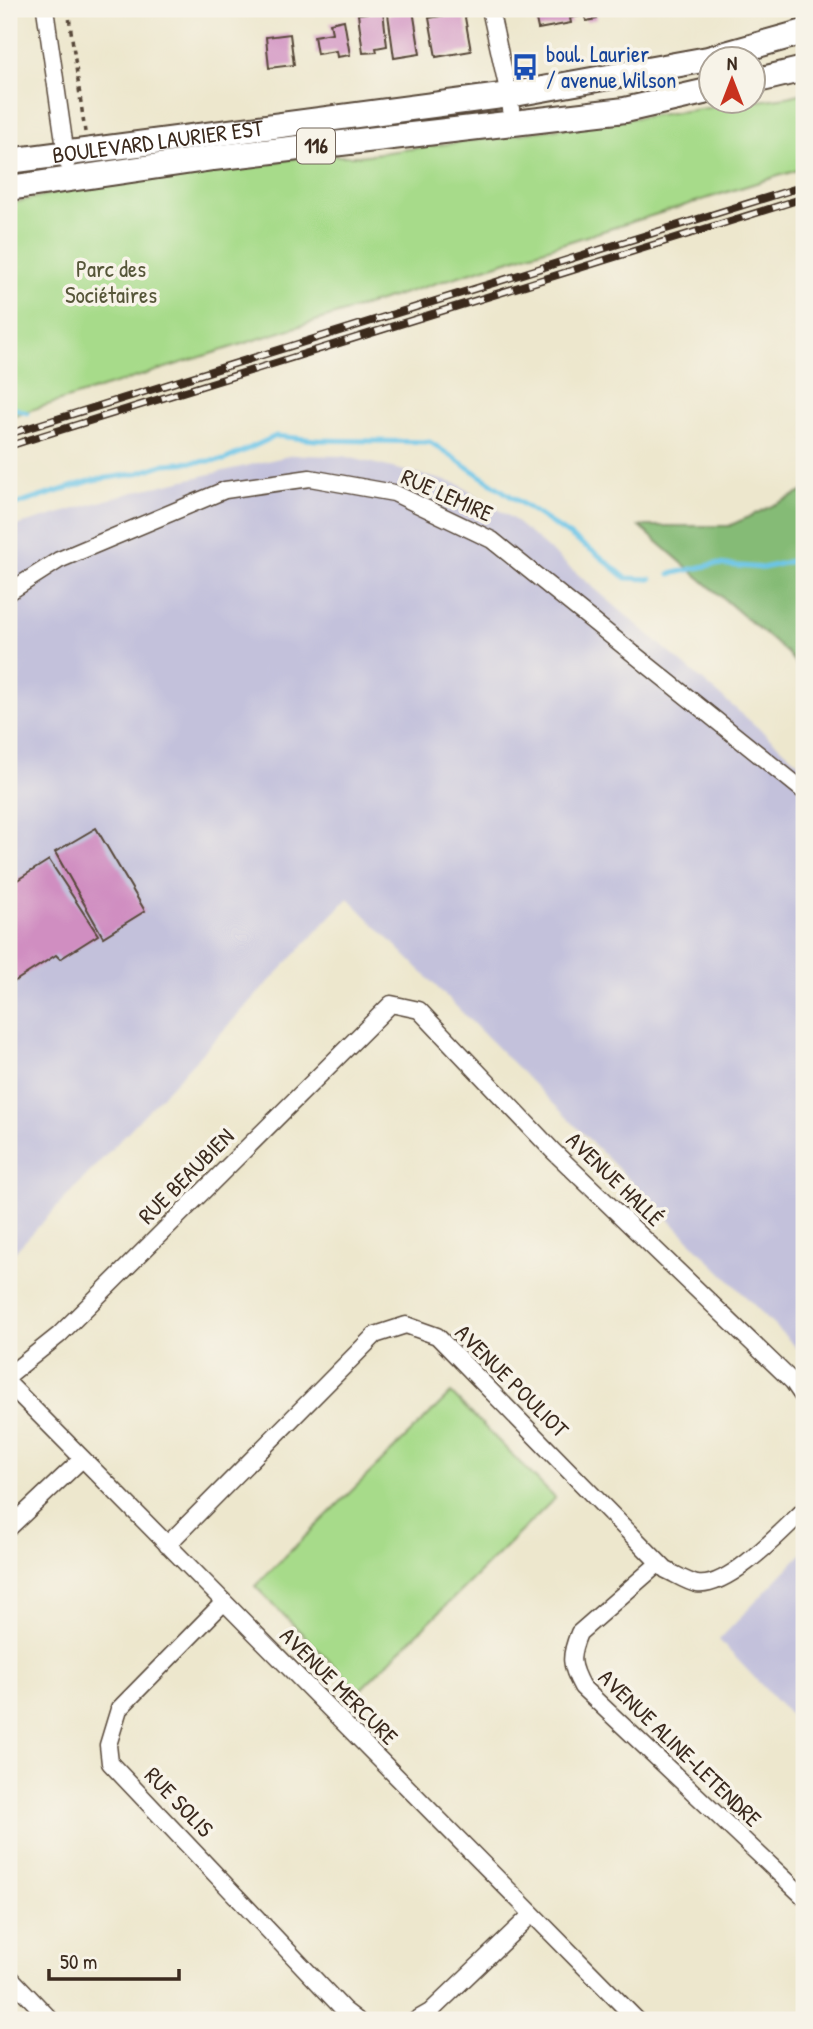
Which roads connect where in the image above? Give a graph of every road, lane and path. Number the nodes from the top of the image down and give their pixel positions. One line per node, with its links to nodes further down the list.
1 (45, 9): 11 (street)
2 (68, 9): 10 (path)
3 (490, 9): 8 (street)
4 (804, 32): 8 (main road, BOULEVARD LAURIER EST / 116)
5 (804, 69): 6 (main road)
6 (768, 78)
7 (698, 93): 9 (main road, BOULEVARD LAURIER EST / 116)
8 (509, 95): 9 (street); 11 (main road, BOULEVARD LAURIER EST / 116)
9 (513, 123): 13 (main road, BOULEVARD LAURIER EST / 116)
10 (86, 139)
11 (66, 153): 12 (main road, BOULEVARD LAURIER EST / 116); 13 (street)
12 (9, 161)
13 (69, 179): 14 (main road, BOULEVARD LAURIER EST / 116)
14 (9, 188)
15 (9, 592): 16 (street, RUE LEMIRE)
16 (804, 791)
17 (391, 1004): 18 (street, RUE BEAUBIEN); 20 (street, AVENUE HALLÉ)
18 (9, 1375)
19 (9, 1384): 21 (street, AVENUE MERCURE)
20 (804, 1398)
21 (82, 1459): 23 (street); 24 (street, AVENUE MERCURE)
22 (804, 1510): 25 (street, AVENUE POULIOT)
23 (9, 1528)
24 (167, 1545): 25 (street, AVENUE POULIOT); 26 (street, AVENUE MERCURE)
25 (659, 1563): 27 (street, AVENUE ALINE-LETENDRE)
26 (224, 1602): 28 (street, AVENUE MERCURE); 31 (street, RUE SOLIS)
27 (804, 1897)
28 (532, 1914): 32 (street); 33 (street, AVENUE MERCURE)
29 (9, 1976): 30 (street)
30 (51, 2020)
31 (357, 2020)
32 (416, 2020)
33 (637, 2020)

